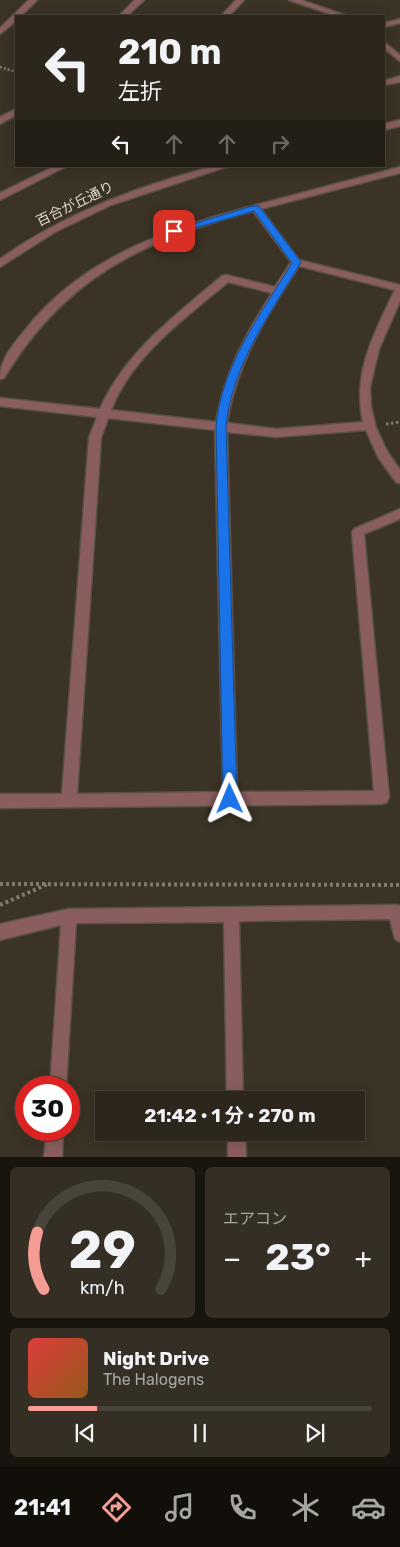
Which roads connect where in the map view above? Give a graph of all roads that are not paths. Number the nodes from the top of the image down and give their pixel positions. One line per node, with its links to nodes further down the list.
1 (33, 0): 6 (street)
2 (140, 0): 7 (street)
3 (240, 0): 8 (street)
4 (293, 0): 5 (street)
5 (329, 14)
6 (18, 15)
7 (124, 15)
8 (226, 15)
9 (15, 17): 12 (street)
10 (400, 21): 11 (street)
11 (385, 25)
12 (0, 32)
13 (385, 45): 14 (street)
14 (400, 59)
15 (400, 79): 16 (street)
16 (385, 83)
17 (15, 113): 18 (street)
18 (3, 119): 20 (street)
19 (400, 123): 21 (street)
20 (15, 125)
21 (385, 127)
22 (61, 167): 25 (street)
23 (222, 167): 28 (street, 百合が丘通り)
24 (400, 170): 26 (street)
25 (0, 198)
26 (256, 208): 27 (street); 31 (street)
27 (296, 262): 29 (street); 30 (street)
28 (0, 264)
29 (400, 289): 35 (street)
30 (278, 291): 33 (street); 34 (street)
31 (0, 375)
32 (0, 402): 33 (street)
33 (104, 414): 34 (street); 39 (street)
34 (221, 426): 35 (street); 38 (street)
35 (369, 426): 36 (street)
36 (400, 479)
37 (400, 514): 38 (street)
38 (230, 799): 39 (street)
39 (69, 800): 40 (street)
40 (0, 801)
41 (231, 913): 42 (street); 44 (street); 46 (street)
42 (70, 916): 43 (street); 45 (street)
43 (0, 932)
44 (400, 934)
45 (59, 1076)
46 (235, 1091)
47 (54, 1141): 49 (street)
48 (236, 1141): 50 (street)
49 (53, 1157)
50 (237, 1157)

